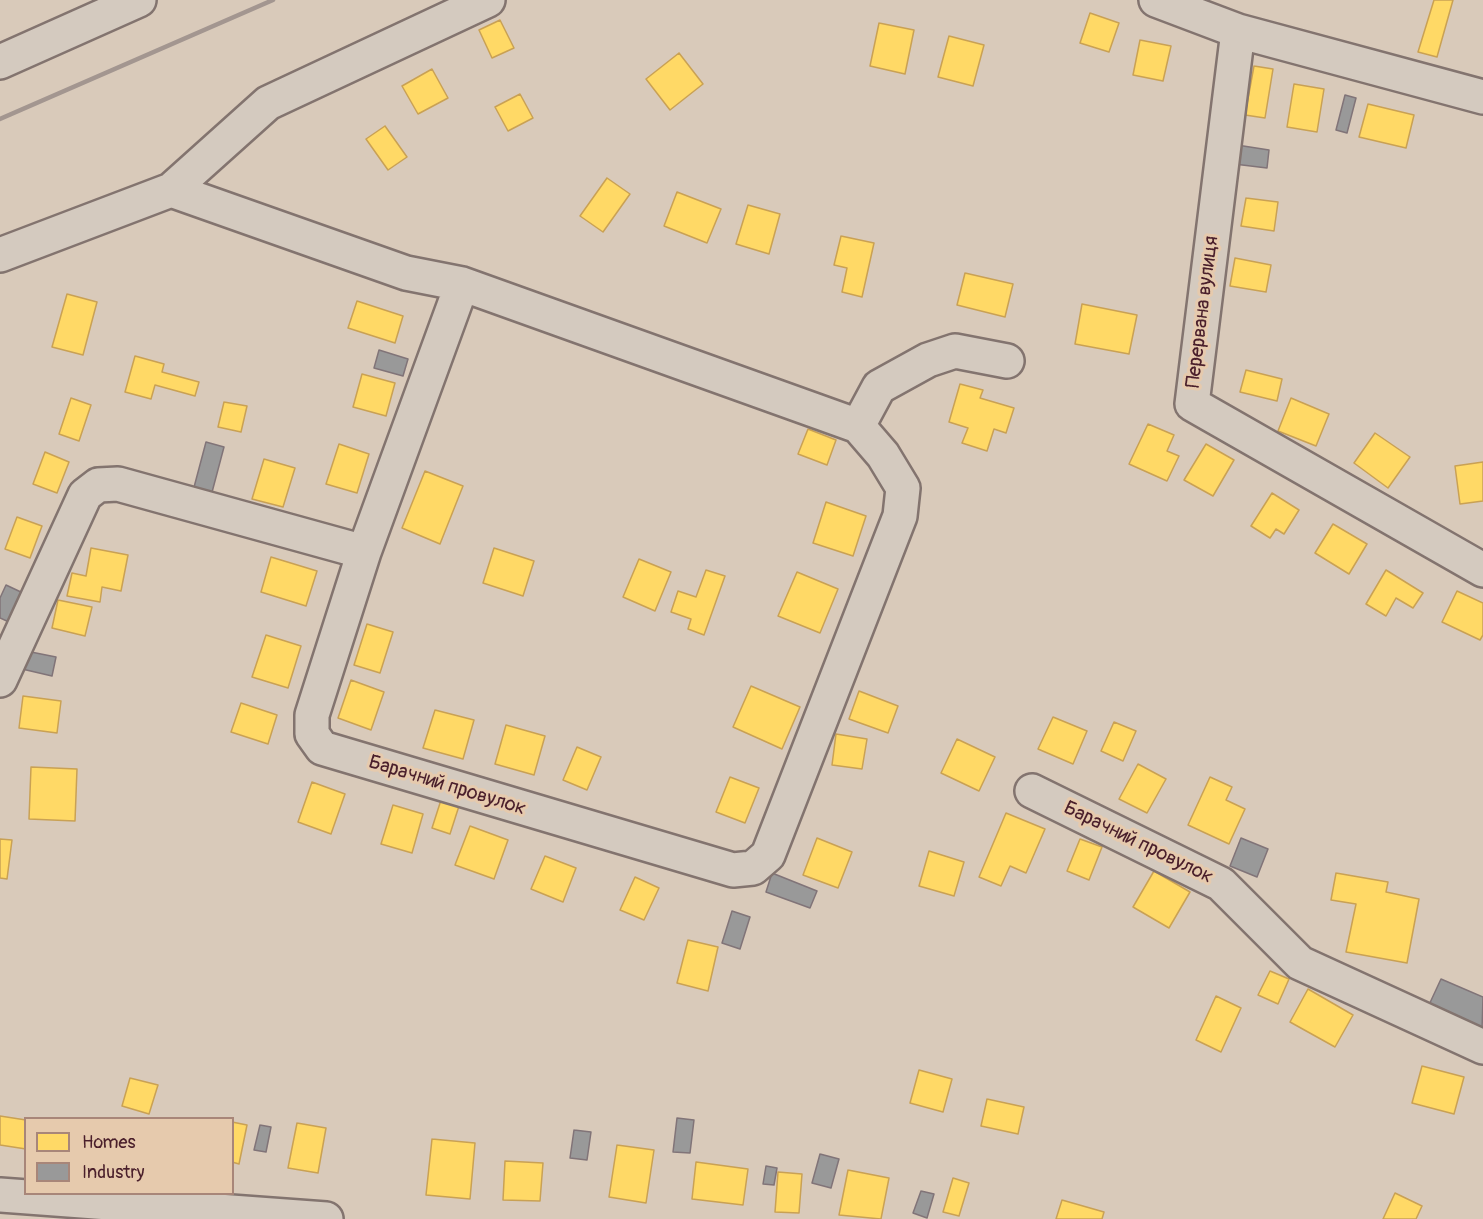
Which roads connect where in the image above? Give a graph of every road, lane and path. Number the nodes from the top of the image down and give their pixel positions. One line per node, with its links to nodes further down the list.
1 (139, 0): 5 (street)
2 (488, 0): 7 (street)
3 (1156, 0): 4 (street)
4 (1238, 31): 6 (street); 13 (street, Перервана вулиця)
5 (0, 62)
6 (1483, 97)
7 (171, 190): 8 (street); 9 (street)
8 (0, 255)
9 (462, 284): 11 (street); 12 (street, Барачний провулок)
10 (1007, 361): 11 (street)
11 (858, 426): 12 (street, Барачний провулок)
12 (364, 552): 14 (street)
13 (1483, 570)
14 (0, 680)
15 (1032, 791): 16 (street, Барачний провулок)
16 (1483, 1047)
17 (0, 1195): 18 (street)
18 (326, 1219)

